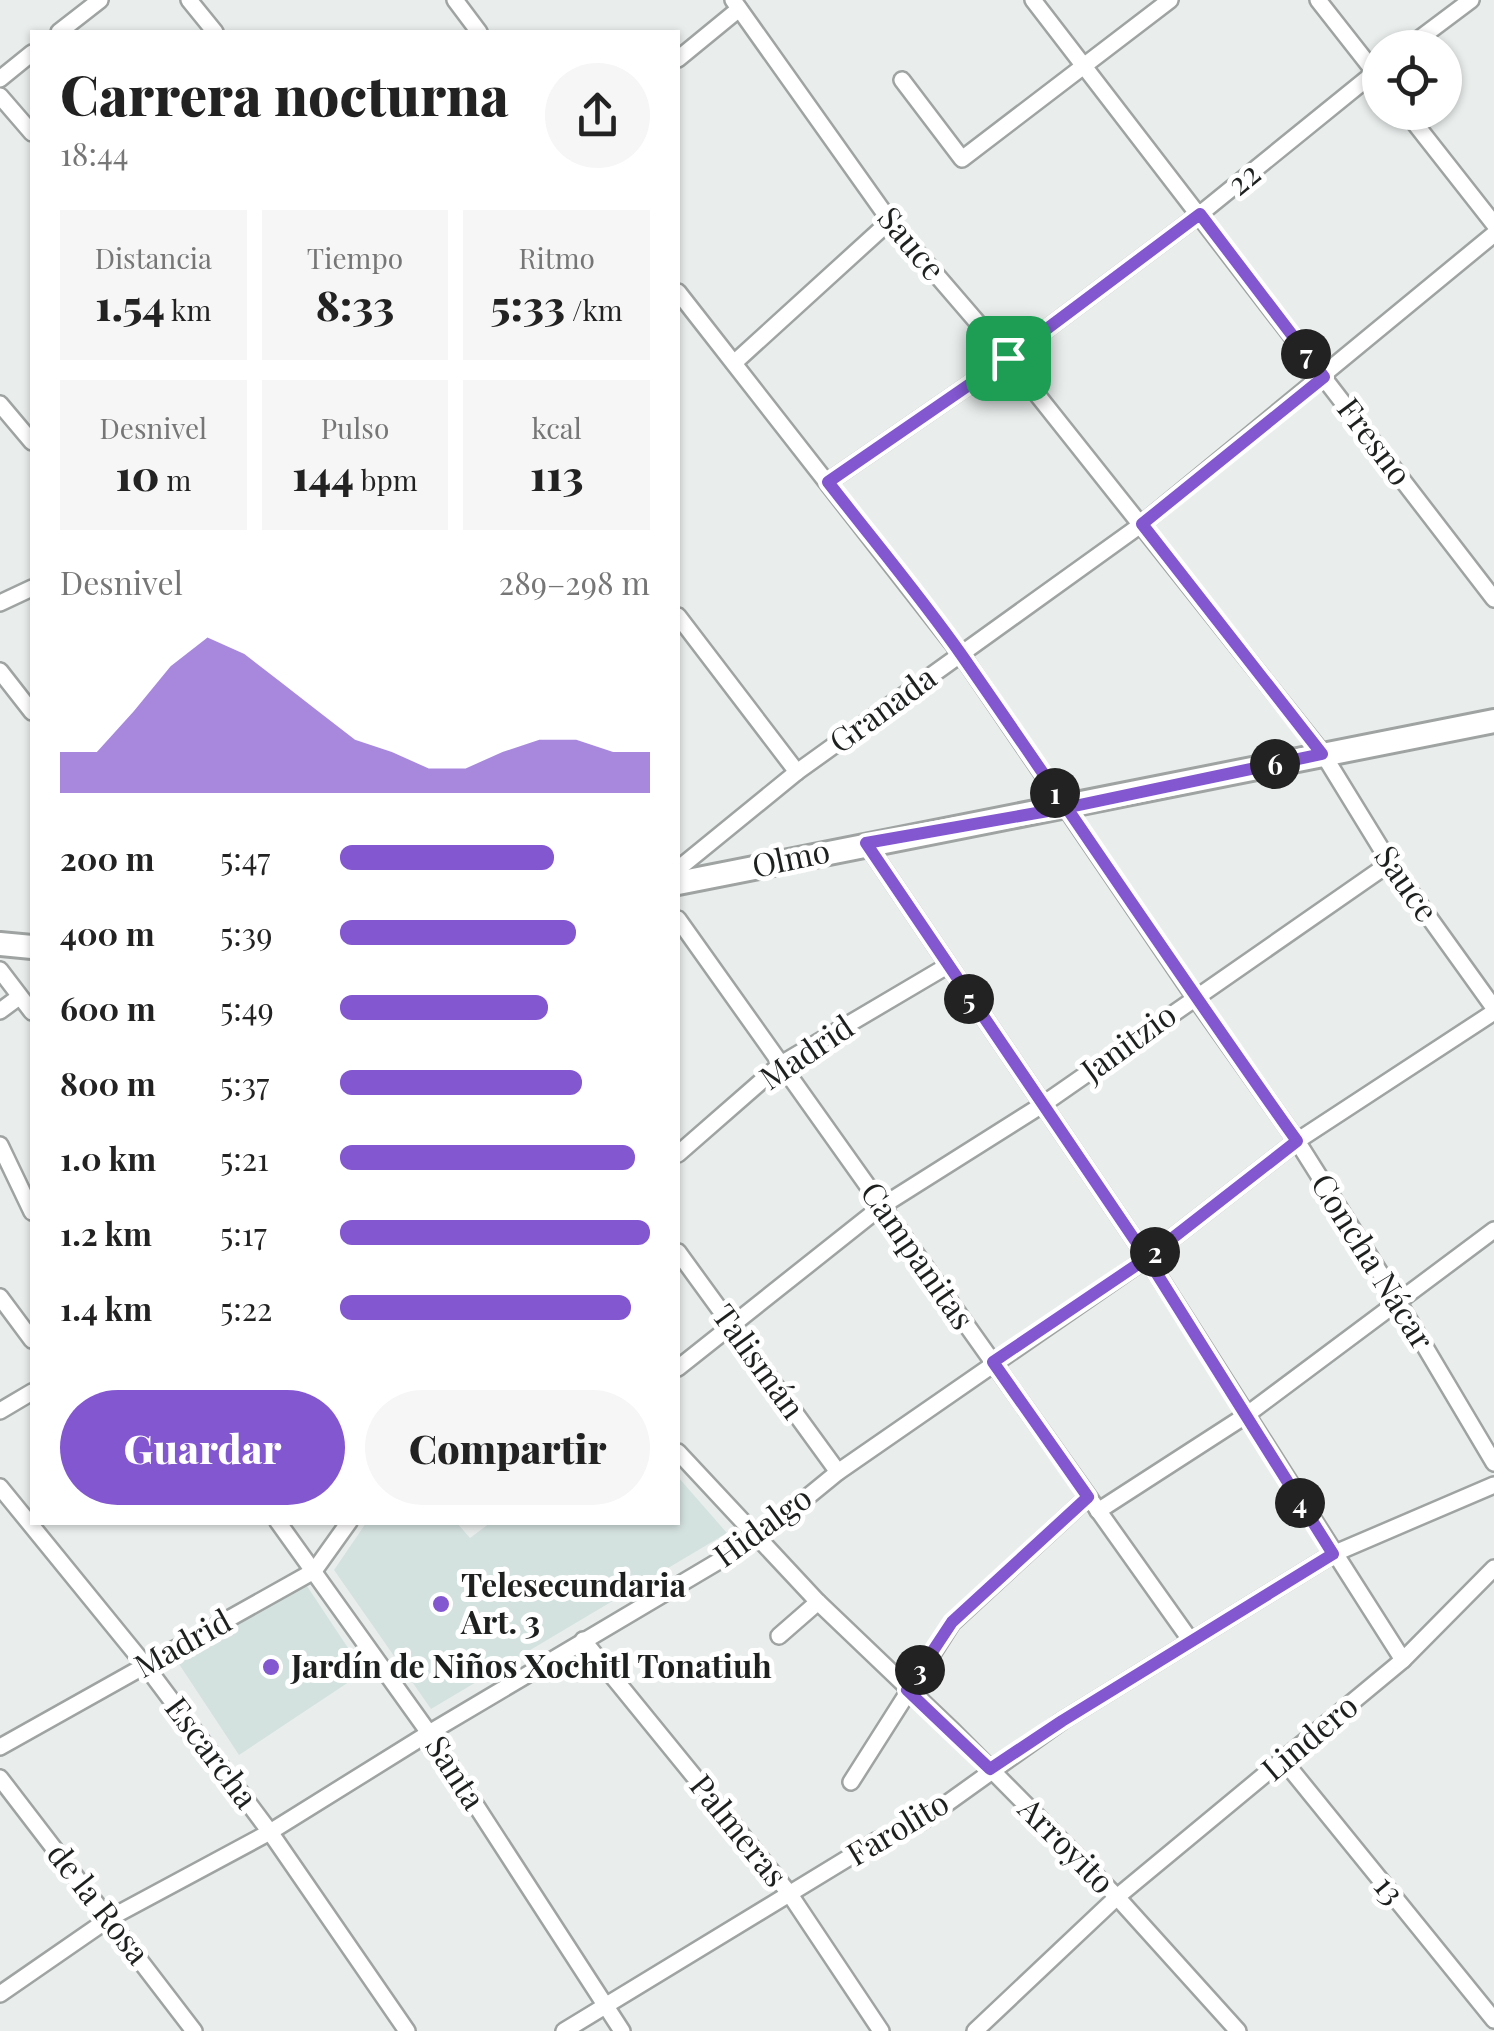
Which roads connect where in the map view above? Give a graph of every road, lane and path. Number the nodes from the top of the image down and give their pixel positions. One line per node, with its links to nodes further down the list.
1 (100, 0): 9 (street)
2 (189, 0): 10 (street)
3 (455, 0): 11 (street)
4 (1033, 0): 16 (street, Fresno)
5 (1170, 0): 16 (street)
6 (1318, 0): 13 (street)
7 (1471, 0): 12 (street)
8 (736, 4): 15 (street); 24 (street, Sauce)
9 (62, 30)
10 (213, 30)
11 (478, 30)
12 (1432, 30)
13 (1362, 54)
14 (30, 55): 17 (street)
15 (680, 56)
16 (1082, 68): 18 (street); 23 (street, Fresno)
17 (0, 79)
18 (902, 80)
19 (1362, 86): 23 (street, 22)
20 (0, 96): 22 (street)
21 (1420, 130): 25 (street)
22 (30, 131)
23 (1200, 214): 28 (street, 22); 30 (street, Fresno)
24 (890, 221): 28 (street, Sauce); 29 (street)
25 (1494, 224)
26 (1494, 234): 30 (street)
27 (680, 295): 29 (street, Concha Nácar)
28 (1008, 358): 33 (street, 22); 34 (street, Sauce)
29 (734, 363): 33 (street, Concha Nácar)
30 (1324, 377): 34 (street); 36 (street, Fresno)
31 (0, 404): 32 (street)
32 (30, 440)
33 (828, 482): 39 (street, Concha Nácar)
34 (1142, 524): 39 (street, Granada); 43 (street, Sauce)
35 (30, 589): 37 (street)
36 (1492, 593)
37 (0, 604)
38 (680, 619): 44 (street)
39 (961, 654): 44 (street, Granada); 45 (street, Concha Nácar)
40 (0, 671): 41 (street)
41 (30, 709)
42 (1494, 721): 43 (main road, Olmo)
43 (1322, 754): 45 (main road, Olmo); 47 (street, Sauce)
44 (797, 772): 48 (street, Granada)
45 (1065, 808): 46 (main road, Olmo); 55 (street, Concha Nácar)
46 (866, 843): 49 (main road, Olmo); 53 (street)
47 (1390, 863): 55 (street, Janitzio); 58 (street, Sauce)
48 (680, 867)
49 (680, 883)
50 (680, 922): 60 (street, Campanitas)
51 (0, 944): 52 (main road)
52 (30, 946)
53 (947, 966): 60 (street, Madrid); 61 (street)
54 (0, 970): 56 (street)
55 (1194, 996): 61 (street, Janitzio); 62 (street, Concha Nácar)
56 (20, 997): 57 (street); 59 (street)
57 (30, 1010)
58 (1494, 1010): 62 (street, Hidalgo)
59 (0, 1012)
60 (781, 1064): 64 (street, Madrid); 65 (street, Campanitas)
61 (1042, 1106): 65 (street, Janitzio); 69 (street)
62 (1297, 1141): 69 (street, Hidalgo); 71 (street, Concha Nácar)
63 (0, 1145): 66 (street)
64 (680, 1152)
65 (882, 1206): 72 (street, Janitzio); 74 (street, Campanitas)
66 (30, 1208)
67 (1494, 1230): 71 (street)
68 (680, 1255): 72 (street, Talismán)
69 (1147, 1258): 74 (street, Hidalgo); 78 (street)
70 (0, 1298): 73 (street)
71 (1399, 1303): 78 (street); 80 (street, Concha Nácar)
72 (732, 1326): 75 (street, Janitzio); 81 (street, Talismán)
73 (30, 1337)
74 (993, 1362): 81 (street, Hidalgo); 84 (street, Campanitas)
75 (680, 1366)
76 (30, 1393): 77 (street)
77 (0, 1412)
78 (1244, 1416): 85 (street); 91 (street)
79 (680, 1454): 90 (street, Arroyito)
80 (1494, 1463)
81 (838, 1472): 90 (street, Hidalgo)
82 (1494, 1486): 91 (street, Farolito)
83 (0, 1487): 86 (street, Escarcha)
84 (1088, 1497): 85 (street, Campanitas); 100 (street)
85 (1098, 1511): 97 (street, Campanitas)
86 (30, 1524)
87 (31, 1525): 99 (street, Escarcha)
88 (280, 1525): 93 (street, Santa)
89 (347, 1525): 93 (street, Madrid)
90 (756, 1540): 94 (street, Arroyito); 96 (street, Hidalgo)
91 (1333, 1554): 97 (street, Farolito); 98 (street)
92 (1494, 1568): 98 (street, Lindero)
93 (314, 1571): 99 (street, Madrid); 101 (street, Santa)
94 (818, 1602): 95 (street); 100 (street, Arroyito)
95 (779, 1636)
96 (584, 1640): 101 (street, Hidalgo); 108 (street, Palmeras)
97 (1192, 1641): 104 (street, Farolito)
98 (1403, 1660): 103 (street, Lindero)
99 (145, 1665): 102 (street, Madrid); 107 (street, Escarcha)
100 (907, 1690): 104 (street, Arroyito); 106 (street)
101 (429, 1733): 107 (street, Hidalgo); 112 (street, Santa)
102 (0, 1747)
103 (1284, 1761): 109 (street, Lindero); 113 (street, 13)
104 (990, 1769): 108 (street, Farolito); 109 (street, Arroyito)
105 (0, 1778): 110 (street, de la Rosa)
106 (851, 1782)
107 (270, 1832): 110 (street, Hidalgo); 115 (street, Escarcha)
108 (789, 1893): 112 (street, Farolito); 118 (street, Palmeras)
109 (1117, 1898): 119 (street, Lindero); 120 (street, Arroyito)
110 (110, 1918): 111 (street, Hidalgo); 114 (street, de la Rosa)
111 (0, 1994)
112 (607, 2006): 116 (street, Farolito); 117 (street, Santa)
113 (1494, 2020)
114 (194, 2031)
115 (407, 2031)
116 (564, 2031)
117 (622, 2031)
118 (880, 2031)
119 (976, 2031)
120 (1238, 2031)

